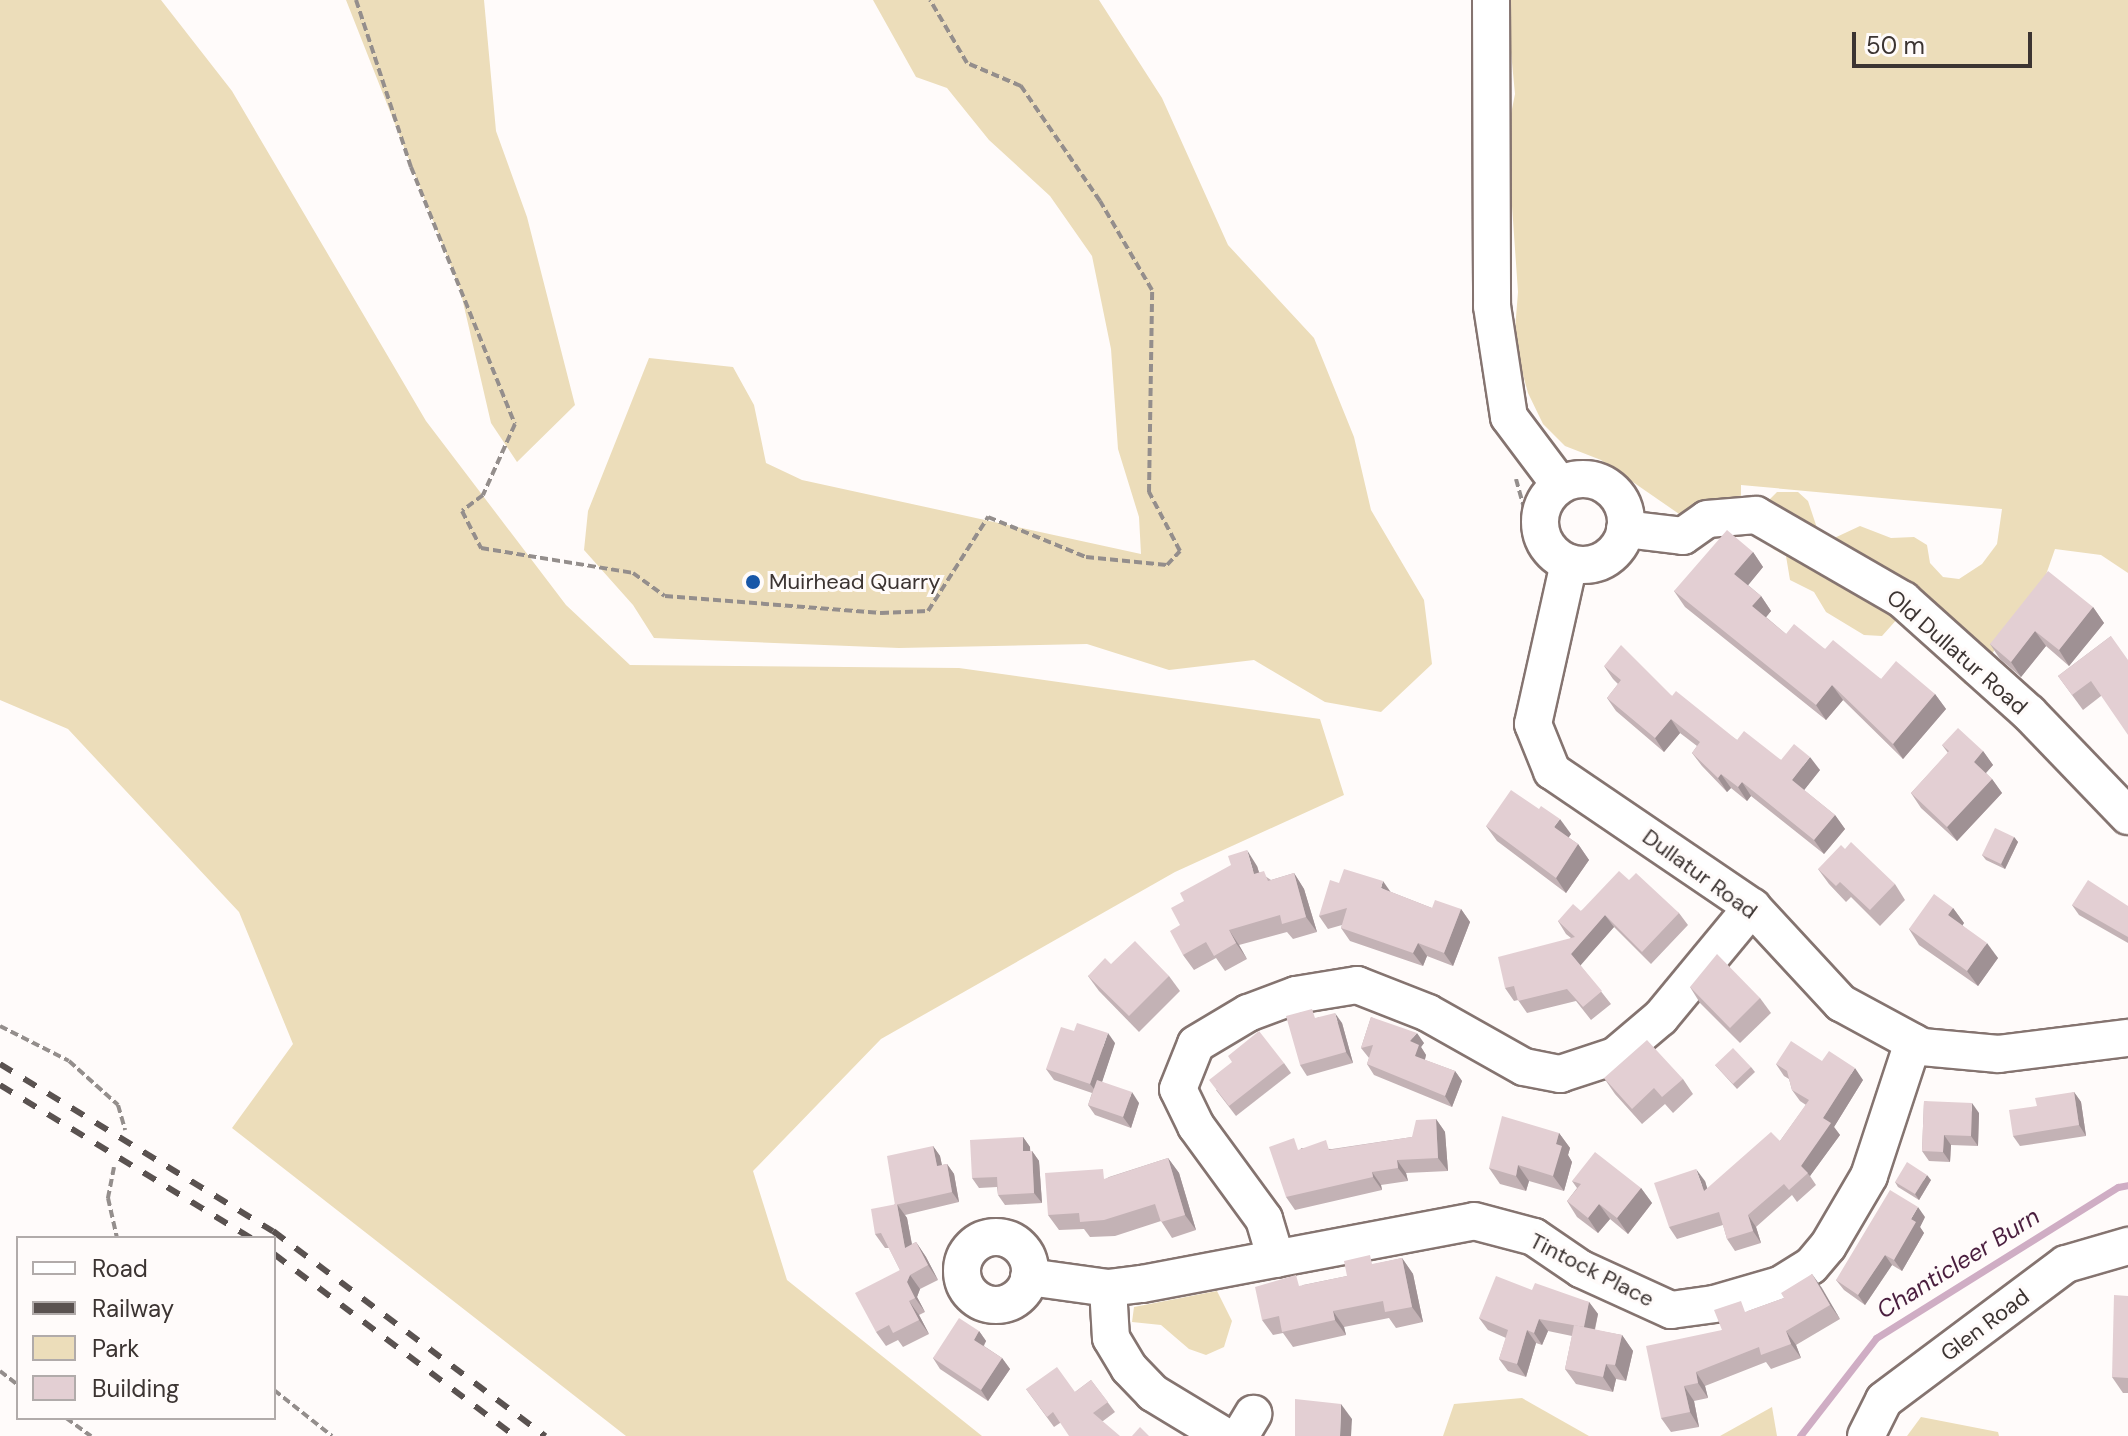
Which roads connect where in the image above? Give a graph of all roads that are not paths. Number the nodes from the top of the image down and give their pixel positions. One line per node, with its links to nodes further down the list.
1 (1491, 0): 2 (street)
2 (1560, 485): 3 (street); 4 (street)
3 (1625, 529): 4 (street); 5 (street, Old Dullatur Road)
4 (1569, 563): 6 (street, Dullatur Road)
5 (2128, 816)
6 (1752, 907): 8 (street, Dullatur Road); 10 (street)
7 (2128, 1038): 8 (street, Dullatur Road)
8 (1913, 1042): 10 (street, Tintock Place)
9 (2128, 1246): 14 (street, Glen Road)
10 (1276, 1259): 12 (street, Tintock Place)
11 (1029, 1277): 12 (street, Tintock Place)
12 (1108, 1288): 13 (street)
13 (1224, 1436)
14 (1866, 1436)

